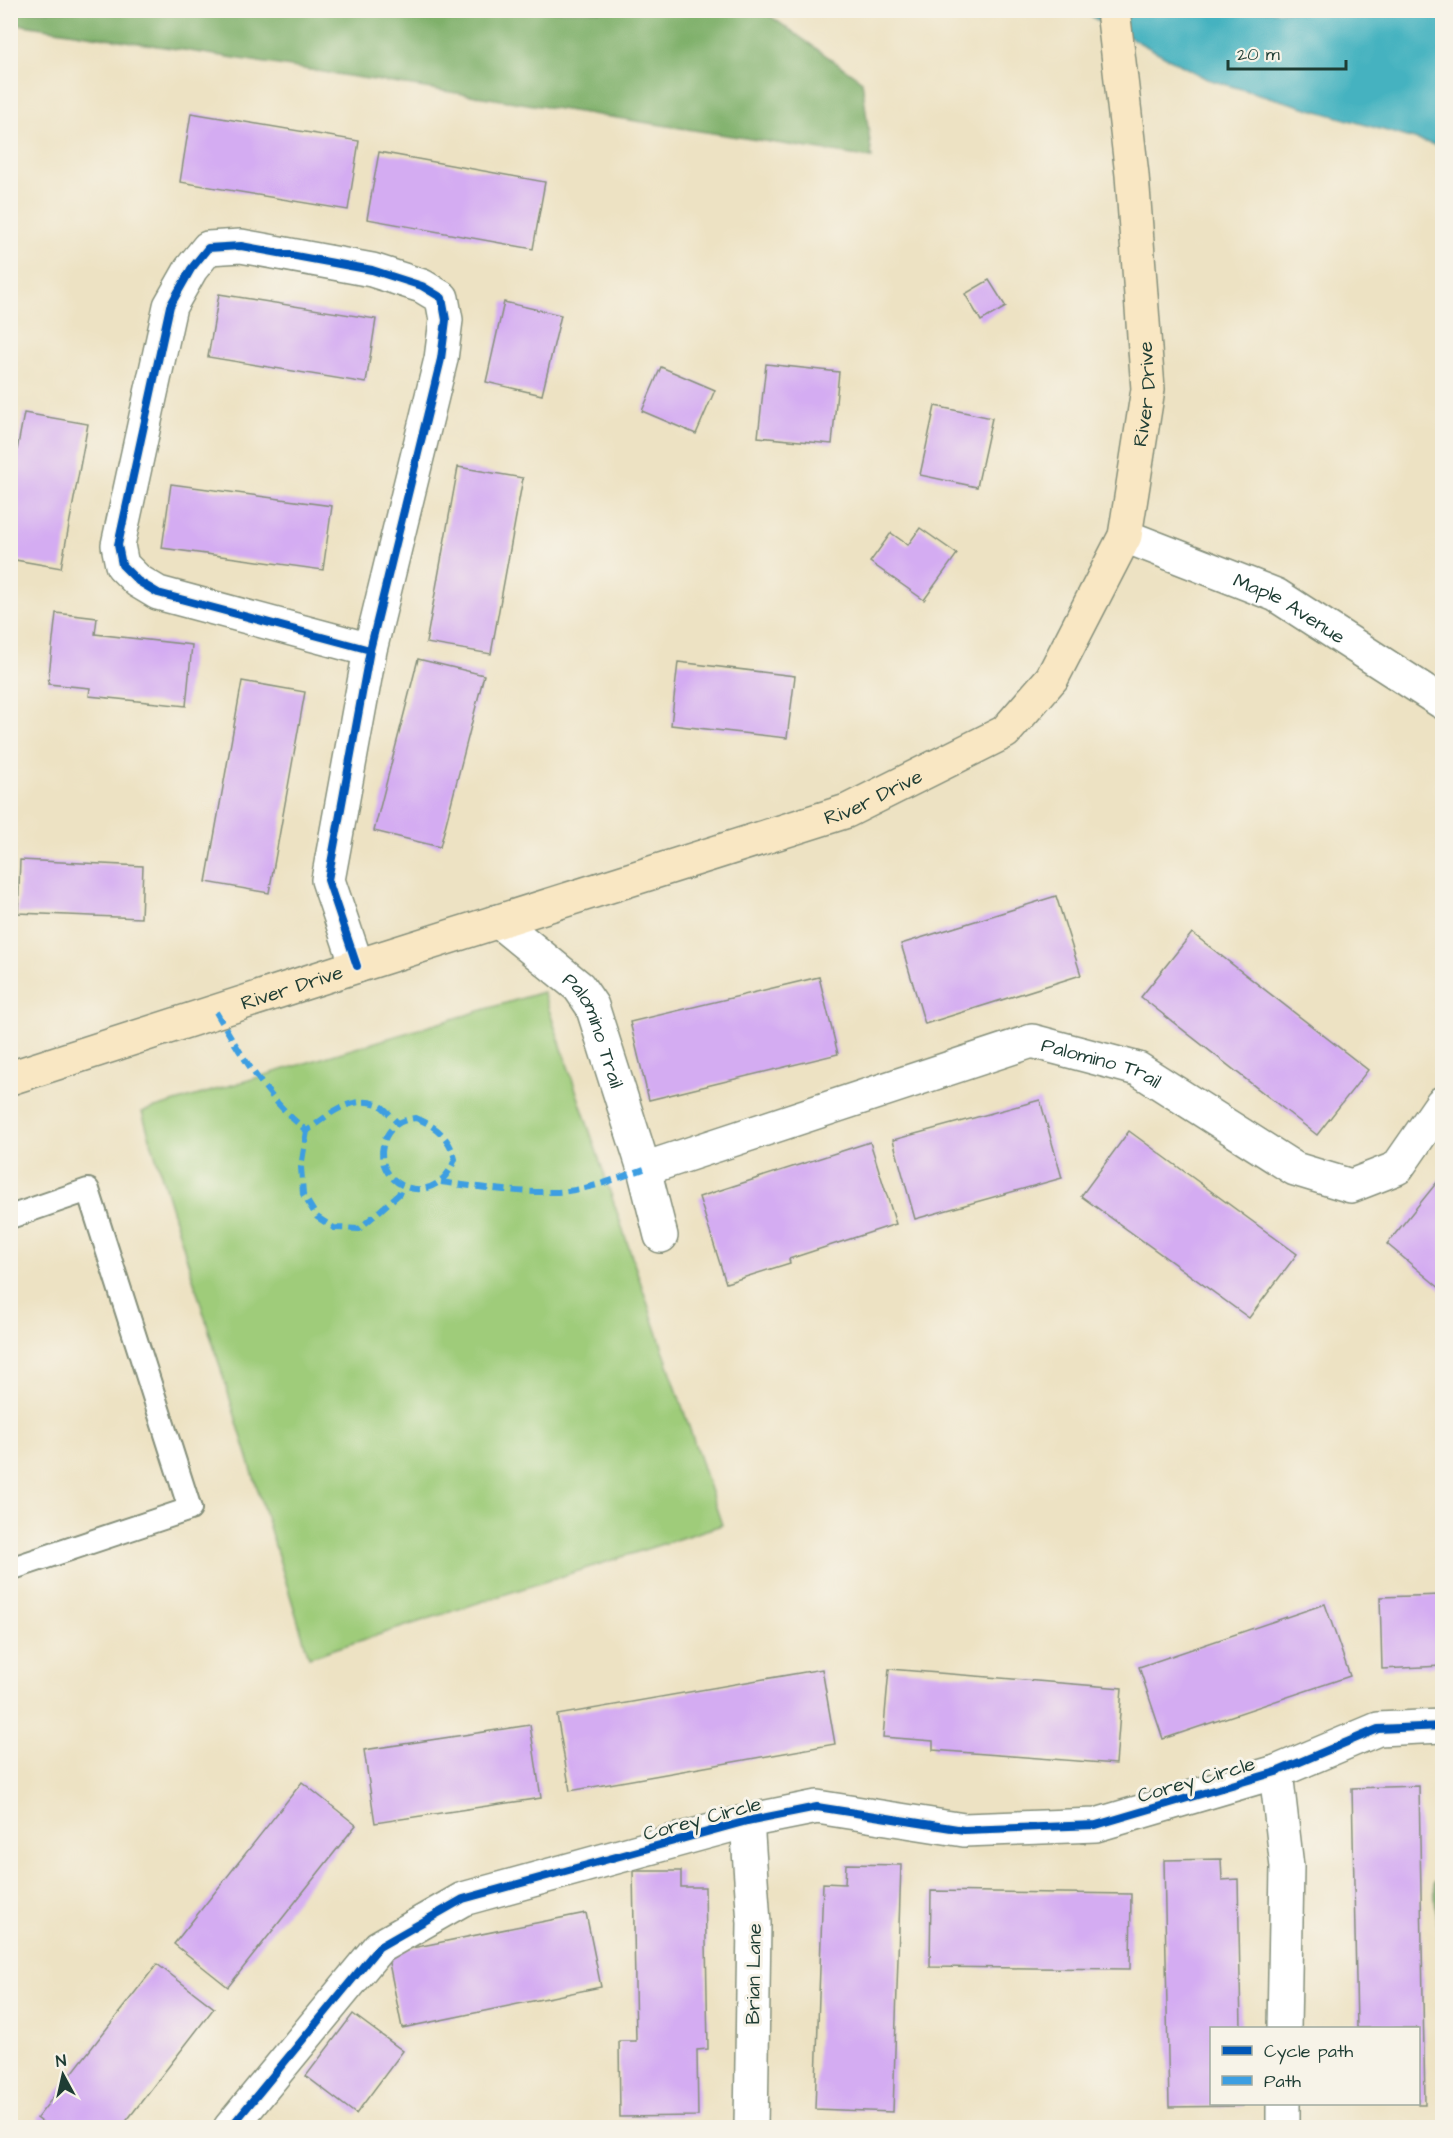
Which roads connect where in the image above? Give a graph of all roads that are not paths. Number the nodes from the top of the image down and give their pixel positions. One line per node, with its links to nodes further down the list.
1 (1113, 10): 2 (main road, River Drive)
2 (1125, 536): 4 (street, Maple Avenue); 5 (main road, River Drive)
3 (370, 650): 3 (street); 6 (street)
4 (1443, 702)
5 (498, 921): 6 (main road, River Drive); 9 (street, Palomino Trail)
6 (357, 966): 7 (main road, River Drive)
7 (10, 1078)
8 (1443, 1102): 9 (street, Palomino Trail)
9 (644, 1169): 11 (street, Palomino Trail)
10 (10, 1216): 12 (lane)
11 (661, 1236)
12 (10, 1569)
13 (1443, 1726): 14 (street)
14 (1276, 1772): 15 (street, Corey Circle); 16 (street, Corey Circle)
15 (747, 1821): 18 (street, Corey Circle); 19 (street, Brian Lane)
16 (1284, 2027)
17 (1283, 2105): 20 (street)
18 (230, 2127)
19 (751, 2127)
20 (1282, 2127)

